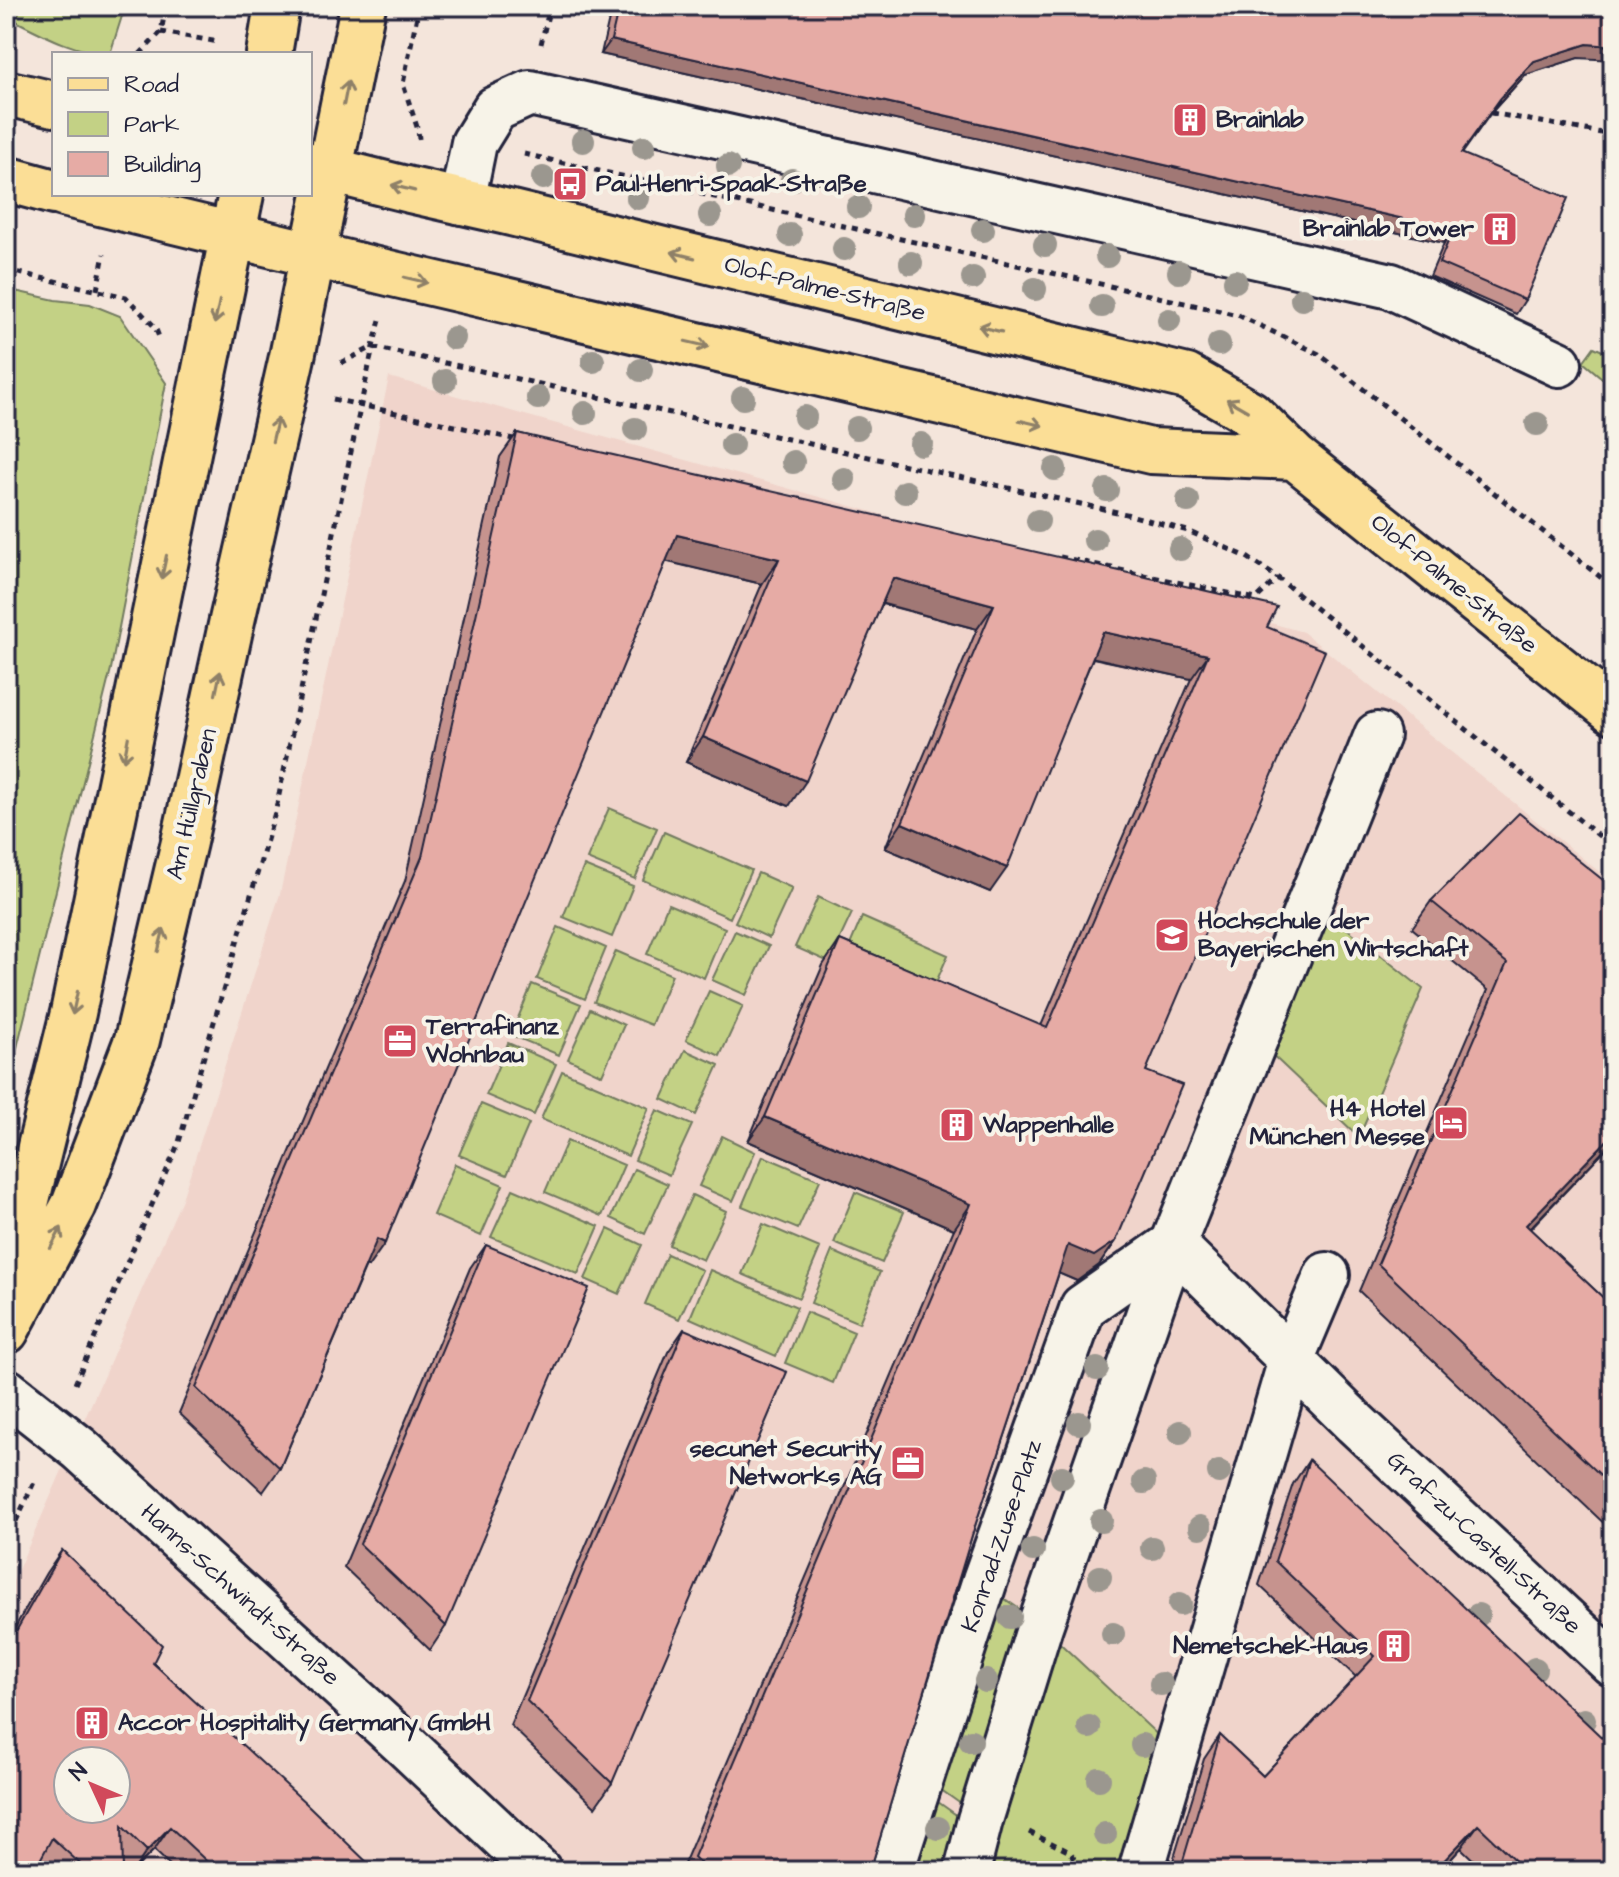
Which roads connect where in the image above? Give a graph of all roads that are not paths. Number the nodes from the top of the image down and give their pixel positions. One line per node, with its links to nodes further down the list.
1 (277, 6): 3 (main road)
2 (363, 6): 6 (main road, one-way to 2)
3 (269, 52)
4 (6, 93): 5 (main road)
5 (52, 104)
6 (320, 167): 11 (main road, Olof-Palme-Straße, one-way to 6); 13 (main road)
7 (6, 179): 8 (main road)
8 (52, 191)
9 (71, 196): 12 (main road)
10 (241, 196): 12 (main road)
11 (462, 202): 14 (street); 15 (main road, Olof-Palme-Straße, one-way to 11)
12 (233, 236): 13 (main road); 20 (main road, one-way to 20)
13 (313, 255): 15 (main road, one-way to 15); 21 (main road, Am Hüllgraben, one-way to 13)
14 (1559, 364)
15 (1295, 457): 16 (main road, Olof-Palme-Straße)
16 (1613, 711)
17 (1377, 735): 18 (street)
18 (1173, 1244): 22 (street); 26 (street, Konrad-Zuse-Platz); 27 (street)
19 (1327, 1275): 22 (street)
20 (6, 1285)
21 (6, 1331)
22 (1291, 1360): 24 (street, Graf-zu-Castell-Straße); 28 (street)
23 (6, 1391): 25 (street, Hanns-Schwindt-Straße)
24 (1613, 1664)
25 (539, 1871)
26 (891, 1871)
27 (967, 1871)
28 (1141, 1871)

